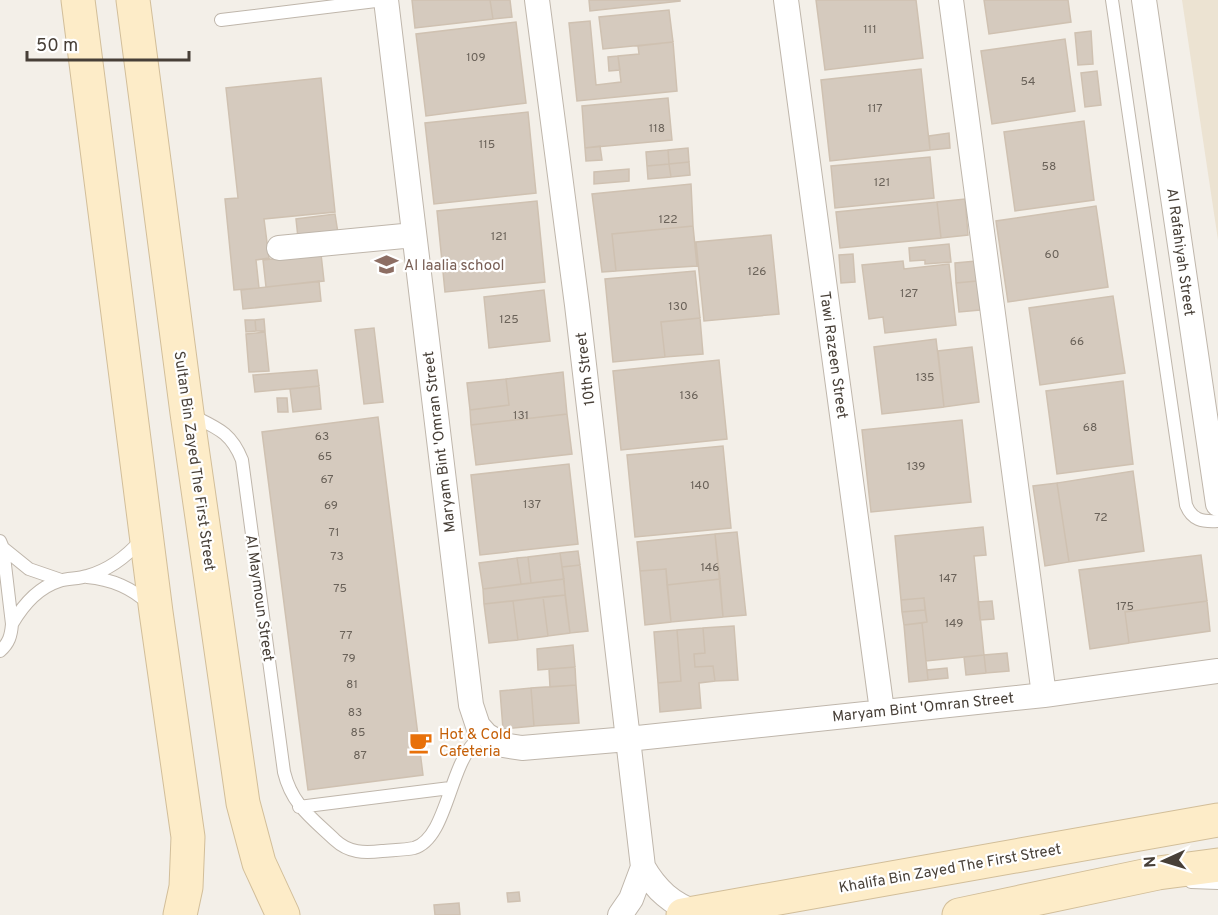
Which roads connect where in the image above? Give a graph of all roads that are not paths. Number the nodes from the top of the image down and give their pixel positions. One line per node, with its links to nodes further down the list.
1 (78, 0): 15 (main road)
2 (133, 0): 12 (main road, Sultan Bin Zayed The First Street)
3 (385, 0): 9 (lane); 10 (street, Maryam Bint 'Omran Street)
4 (537, 0): 27 (street, 10th Street)
5 (786, 0): 25 (street, Tawi Razeen Street)
6 (951, 0): 24 (street)
7 (1112, 0): 14 (lane)
8 (1144, 0): 13 (street, Al Rafahiyah Street)
9 (221, 20)
10 (414, 235): 11 (street); 26 (street, Maryam Bint 'Omran Street)
11 (279, 248)
12 (187, 413): 29 (lane, Al Maymoun Street); 38 (main road, Sultan Bin Zayed The First Street)
13 (1218, 504)
14 (1218, 521)
15 (146, 534): 17 (lane); 20 (main road)
16 (2, 545): 18 (lane); 19 (lane)
17 (85, 577): 18 (lane); 20 (lane)
18 (61, 580): 21 (lane)
19 (3, 585): 21 (lane)
20 (156, 612): 37 (main road)
21 (12, 624): 22 (lane)
22 (0, 651)
23 (1218, 671): 24 (street, Maryam Bint 'Omran Street)
24 (1044, 695): 25 (street, Maryam Bint 'Omran Street)
25 (882, 711): 27 (street, Maryam Bint 'Omran Street)
26 (486, 735): 27 (street, Maryam Bint 'Omran Street); 28 (lane, Al Maymoun Street)
27 (628, 739): 32 (street)
28 (450, 788): 29 (lane); 29 (lane, Al Maymoun Street)
29 (299, 807)
30 (1218, 820): 36 (main road, Khalifa Bin Zayed The First Street)
31 (1218, 865): 33 (main road)
32 (643, 867): 36 (street); 39 (street)
33 (1158, 873): 34 (lane); 35 (main road)
34 (1218, 883)
35 (980, 913)
36 (690, 914)
37 (180, 915)
38 (283, 915)
39 (620, 915)

